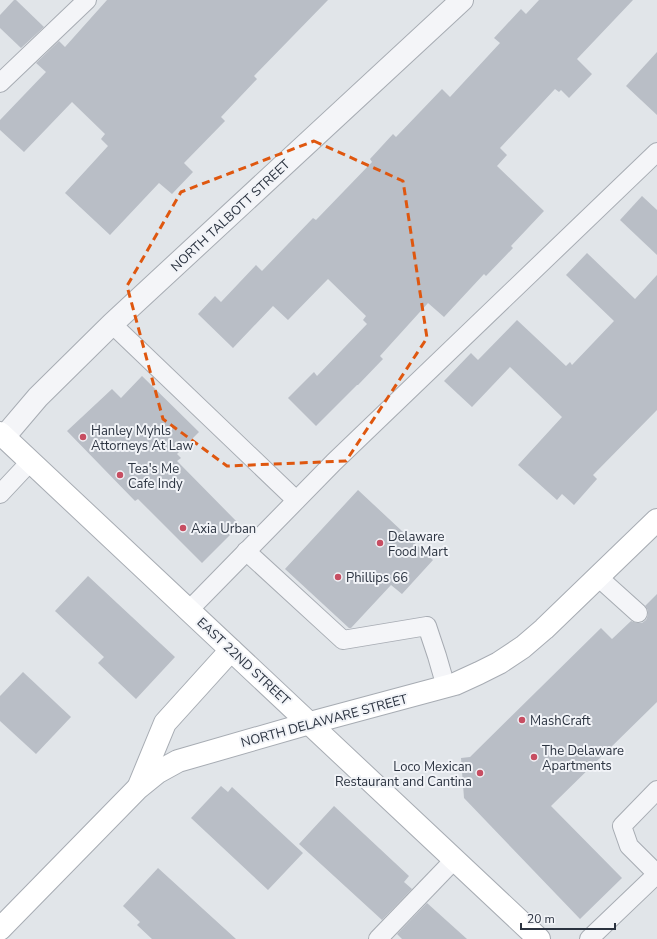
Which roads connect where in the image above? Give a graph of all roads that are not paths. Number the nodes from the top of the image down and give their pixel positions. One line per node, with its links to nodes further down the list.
1 (87, 0): 3 (lane)
2 (462, 0): 5 (street, NORTH TALBOTT STREET)
3 (0, 83)
4 (657, 152): 9 (lane)
5 (112, 324): 6 (street, NORTH TALBOTT STREET); 9 (lane)
6 (2, 435): 7 (main road, EAST 22ND STREET)
7 (30, 462): 8 (lane); 13 (main road, EAST 22ND STREET)
8 (0, 494)
9 (296, 500): 11 (lane)
10 (657, 520): 12 (main road, NORTH DELAWARE STREET)
11 (246, 551): 13 (lane); 16 (lane)
12 (598, 577): 14 (lane); 16 (main road, NORTH DELAWARE STREET)
13 (188, 610): 15 (main road, EAST 22ND STREET)
14 (638, 613)
15 (231, 650): 17 (main road, EAST 22ND STREET); 18 (main road)
16 (446, 686): 17 (main road, NORTH DELAWARE STREET)
17 (310, 722): 18 (main road, NORTH DELAWARE STREET); 20 (main road, EAST 22ND STREET)
18 (137, 789): 22 (main road, NORTH DELAWARE STREET)
19 (657, 790): 21 (lane)
20 (455, 859): 23 (lane); 24 (main road, EAST 22ND STREET)
21 (657, 874): 25 (lane)
22 (0, 929)
23 (378, 939)
24 (539, 939)
25 (589, 939)

